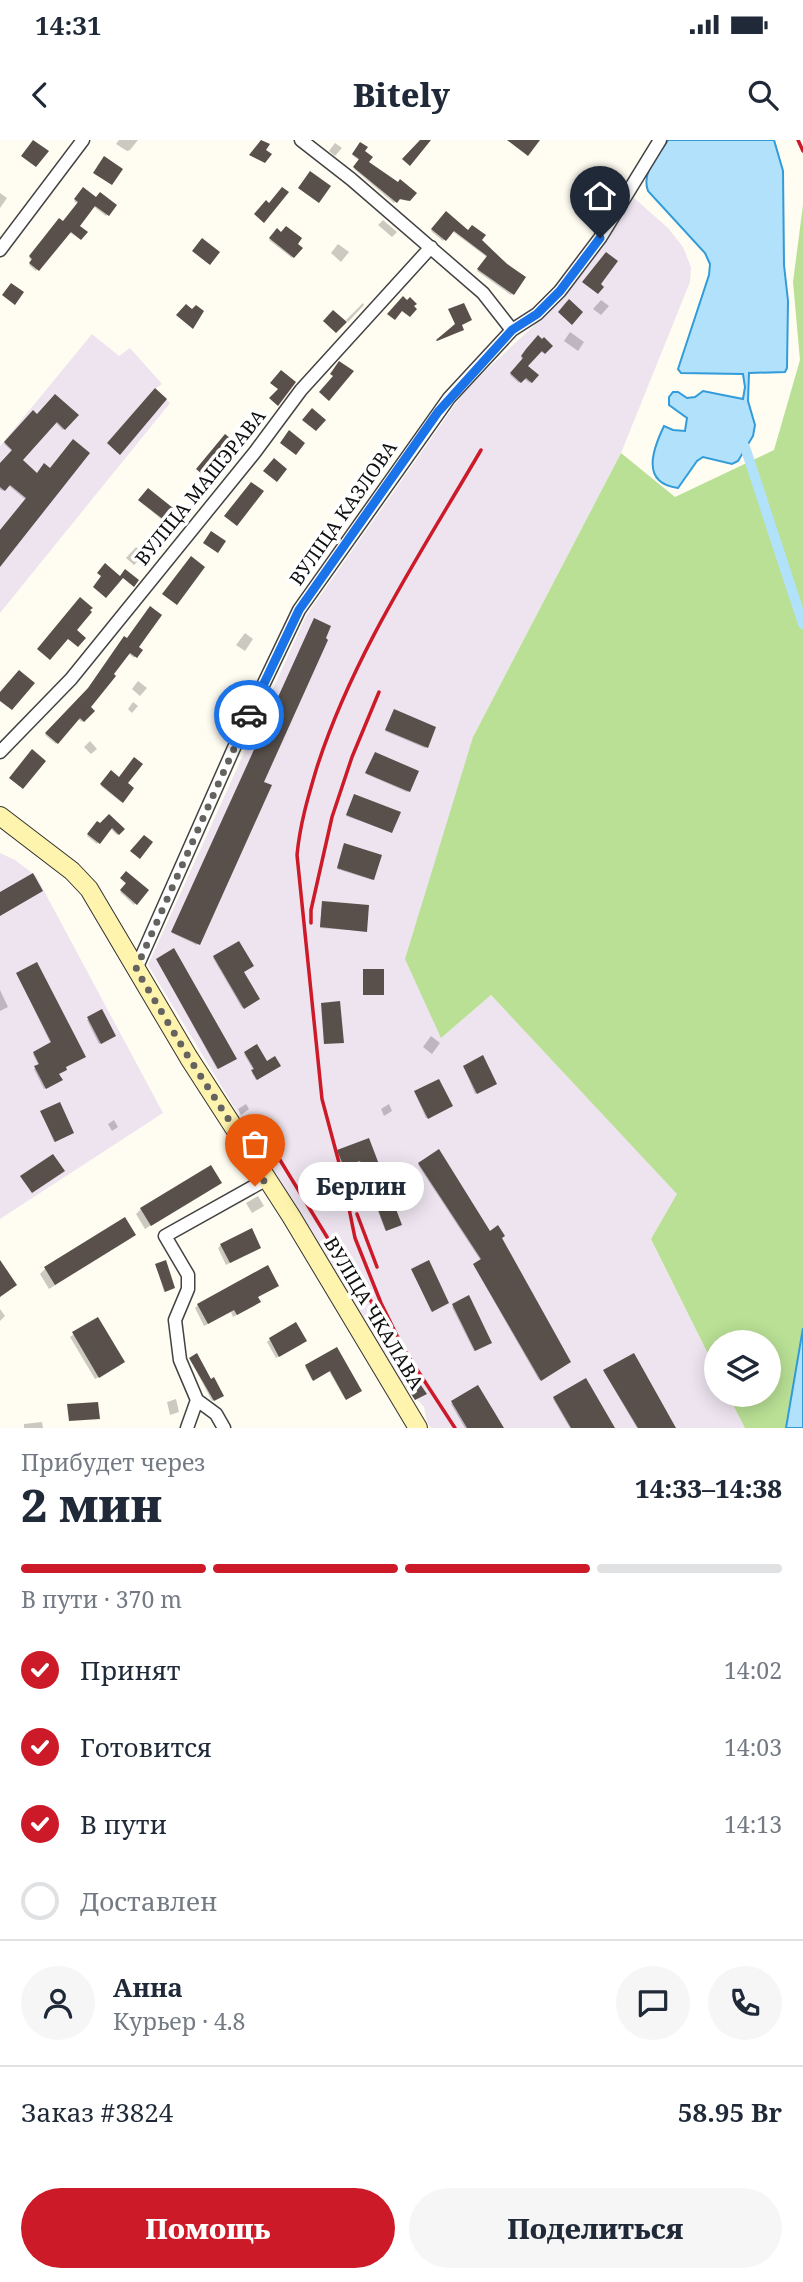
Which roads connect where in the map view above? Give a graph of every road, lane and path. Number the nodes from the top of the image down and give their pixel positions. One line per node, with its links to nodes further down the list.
1 (83, 140): 5 (street)
2 (301, 140): 4 (street)
3 (660, 140): 6 (street, ВУЛІЦА КАЗЛОВА)
4 (431, 247): 6 (street); 7 (street, ВУЛІЦА МАШЭРАВА)
5 (0, 250)
6 (512, 330): 9 (street, ВУЛІЦА КАЗЛОВА)
7 (0, 752)
8 (0, 816): 9 (street, ВУЛІЦА ЧКАЛАВА)
9 (136, 969): 10 (street, ВУЛІЦА ЧКАЛАВА)
10 (267, 1179): 11 (street); 14 (street, ВУЛІЦА ЧКАЛАВА)
11 (197, 1400): 12 (street); 13 (street)
12 (183, 1427)
13 (224, 1428)
14 (418, 1428)

